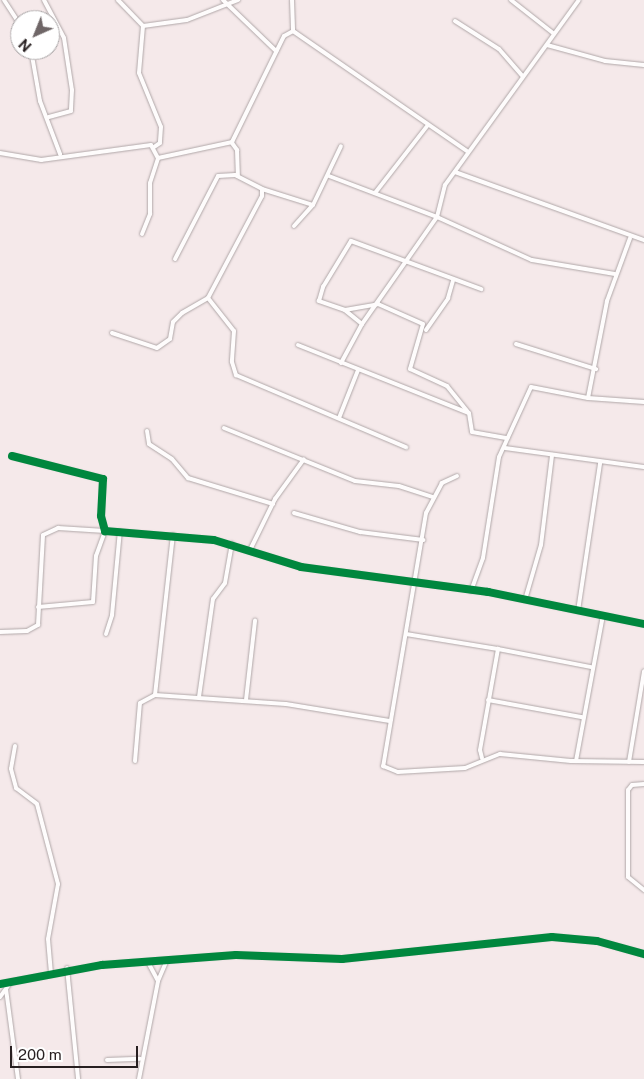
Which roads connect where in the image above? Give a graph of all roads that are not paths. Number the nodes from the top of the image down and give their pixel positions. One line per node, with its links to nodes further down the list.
1 (44, 0): 20 (street)
2 (118, 0): 12 (street)
3 (223, 0): 9 (street)
4 (238, 0): 9 (street)
5 (292, 0): 13 (street)
6 (511, 0): 14 (street)
7 (578, 0): 14 (street)
8 (5, 1): 10 (street)
9 (227, 4): 12 (street); 16 (street)
10 (0, 5)
11 (455, 21): 19 (street)
12 (143, 26): 24 (street)
13 (293, 31): 16 (street); 21 (street)
14 (553, 33): 15 (street)
15 (547, 45): 18 (street); 19 (street)
16 (276, 51): 22 (street)
17 (33, 60): 20 (street)
18 (644, 65)
19 (522, 75): 25 (street)
20 (49, 117): 27 (street)
21 (428, 125): 25 (street); 33 (street)
22 (232, 142): 28 (street); 30 (street)
23 (341, 146): 31 (street)
24 (154, 147): 27 (street); 28 (street)
25 (467, 151): 29 (street)
26 (0, 154): 27 (street)
27 (60, 154)
28 (158, 158): 37 (street)
29 (455, 172): 35 (street); 38 (street)
30 (238, 176): 32 (street); 40 (street)
31 (329, 176): 33 (street); 34 (street)
32 (262, 189): 34 (street); 45 (street)
33 (375, 193): 35 (street)
34 (314, 205): 36 (street)
35 (437, 217): 41 (street); 42 (street)
36 (294, 226)
37 (142, 234)
38 (630, 238): 39 (street); 42 (street)
39 (644, 240)
40 (175, 259)
41 (406, 260): 43 (street); 46 (street); 47 (street)
42 (615, 274): 54 (street)
43 (453, 280): 44 (street); 49 (street)
44 (481, 289)
45 (208, 298): 50 (street); 59 (street)
46 (378, 304): 47 (street); 48 (street); 49 (street)
47 (345, 310): 48 (street)
48 (362, 324): 53 (street)
49 (424, 331): 58 (street)
50 (112, 333)
51 (516, 344): 54 (street)
52 (298, 345): 53 (street)
53 (342, 362): 55 (street)
54 (596, 369): 56 (street)
55 (358, 370): 58 (street); 59 (street)
56 (588, 398): 57 (street); 62 (street)
57 (644, 402)
58 (469, 413): 62 (street)
59 (340, 418): 63 (street)
60 (224, 428): 67 (street)
61 (147, 432): 72 (street)
62 (507, 438): 64 (street)
63 (406, 446)
64 (504, 448): 65 (street); 81 (street)
65 (552, 455): 68 (street); 82 (street)
66 (12, 456): 74 (street)
67 (304, 459): 71 (street); 72 (street)
68 (600, 463): 69 (street); 84 (street)
69 (644, 467)
70 (457, 476): 71 (street)
71 (432, 497): 77 (street)
72 (273, 504): 79 (street)
73 (294, 513): 77 (street)
74 (105, 530): 75 (street); 83 (street); 83 (street)
75 (120, 531): 76 (street); 89 (street)
76 (173, 535): 78 (street); 94 (street)
77 (423, 540): 80 (street)
78 (232, 544): 79 (street); 95 (street)
79 (250, 550): 80 (street)
80 (417, 586): 81 (street); 90 (street)
81 (471, 591): 82 (street)
82 (525, 600): 84 (street)
83 (38, 607): 88 (street)
84 (578, 611): 85 (street)
85 (603, 616): 87 (street); 92 (street)
86 (255, 621): 96 (street)
87 (644, 624)
88 (0, 632)
89 (106, 634)
90 (406, 634): 91 (street); 99 (street)
91 (498, 648): 92 (street); 97 (street)
92 (591, 667): 98 (street)
93 (644, 671): 104 (street)
94 (154, 695): 95 (street); 102 (street)
95 (200, 697): 96 (street)
96 (246, 700): 99 (street)
97 (488, 700): 98 (street); 101 (street)
98 (582, 716): 103 (street)
99 (390, 720): 101 (street)
100 (15, 746): 112 (street)
101 (482, 758): 103 (street)
102 (135, 761)
103 (576, 761): 104 (street)
104 (629, 762): 105 (street)
105 (644, 762)
106 (644, 784): 107 (street)
107 (644, 890)
108 (644, 954): 109 (street)
109 (166, 962): 110 (street); 113 (street)
110 (149, 964): 111 (street); 113 (street)
111 (67, 968): 112 (street); 121 (street)
112 (51, 971): 114 (street)
113 (158, 981): 118 (street)
114 (11, 982): 115 (street); 116 (street)
115 (0, 984)
116 (6, 989): 117 (street); 120 (street)
117 (0, 997)
118 (140, 1059): 119 (street); 122 (street)
119 (107, 1060)
120 (18, 1079)
121 (78, 1079)
122 (138, 1079)

